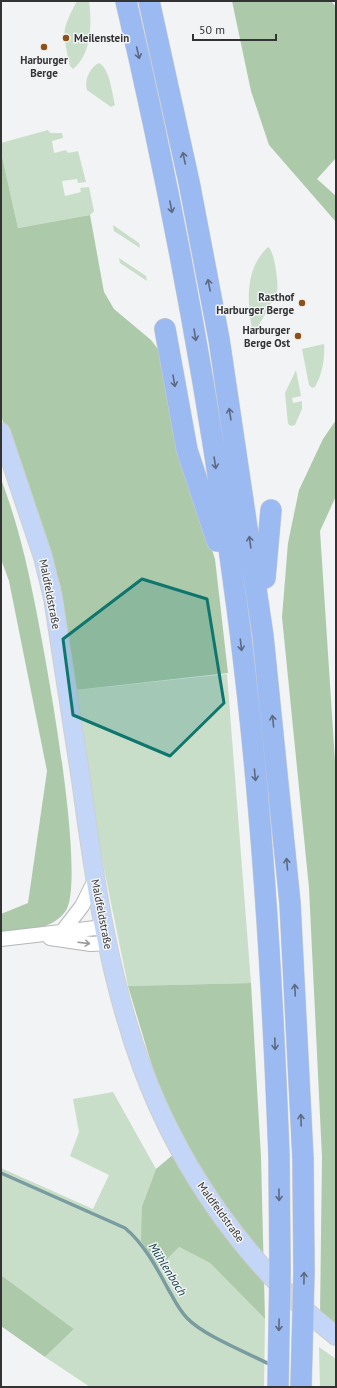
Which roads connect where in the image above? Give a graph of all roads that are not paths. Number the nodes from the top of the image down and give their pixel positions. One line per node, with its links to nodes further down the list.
1 (126, 1): 6 (highway, one-way to 6)
2 (149, 1): 7 (highway, one-way to 2)
3 (165, 329): 6 (highway, one-way to 6)
4 (1, 432): 8 (main road, Maldfeldstraße)
5 (271, 510): 7 (highway)
6 (237, 607): 14 (highway, one-way to 14, bridge)
7 (264, 636): 15 (highway, one-way to 7, bridge)
8 (95, 880): 9 (street); 10 (main road, Maldfeldstraße)
9 (62, 932): 10 (street); 11 (street)
10 (105, 935): 11 (street, one-way to 10); 13 (main road, Maldfeldstraße)
11 (33, 936): 12 (street)
12 (1, 939)
13 (336, 1336)
14 (278, 1387)
15 (301, 1387)

